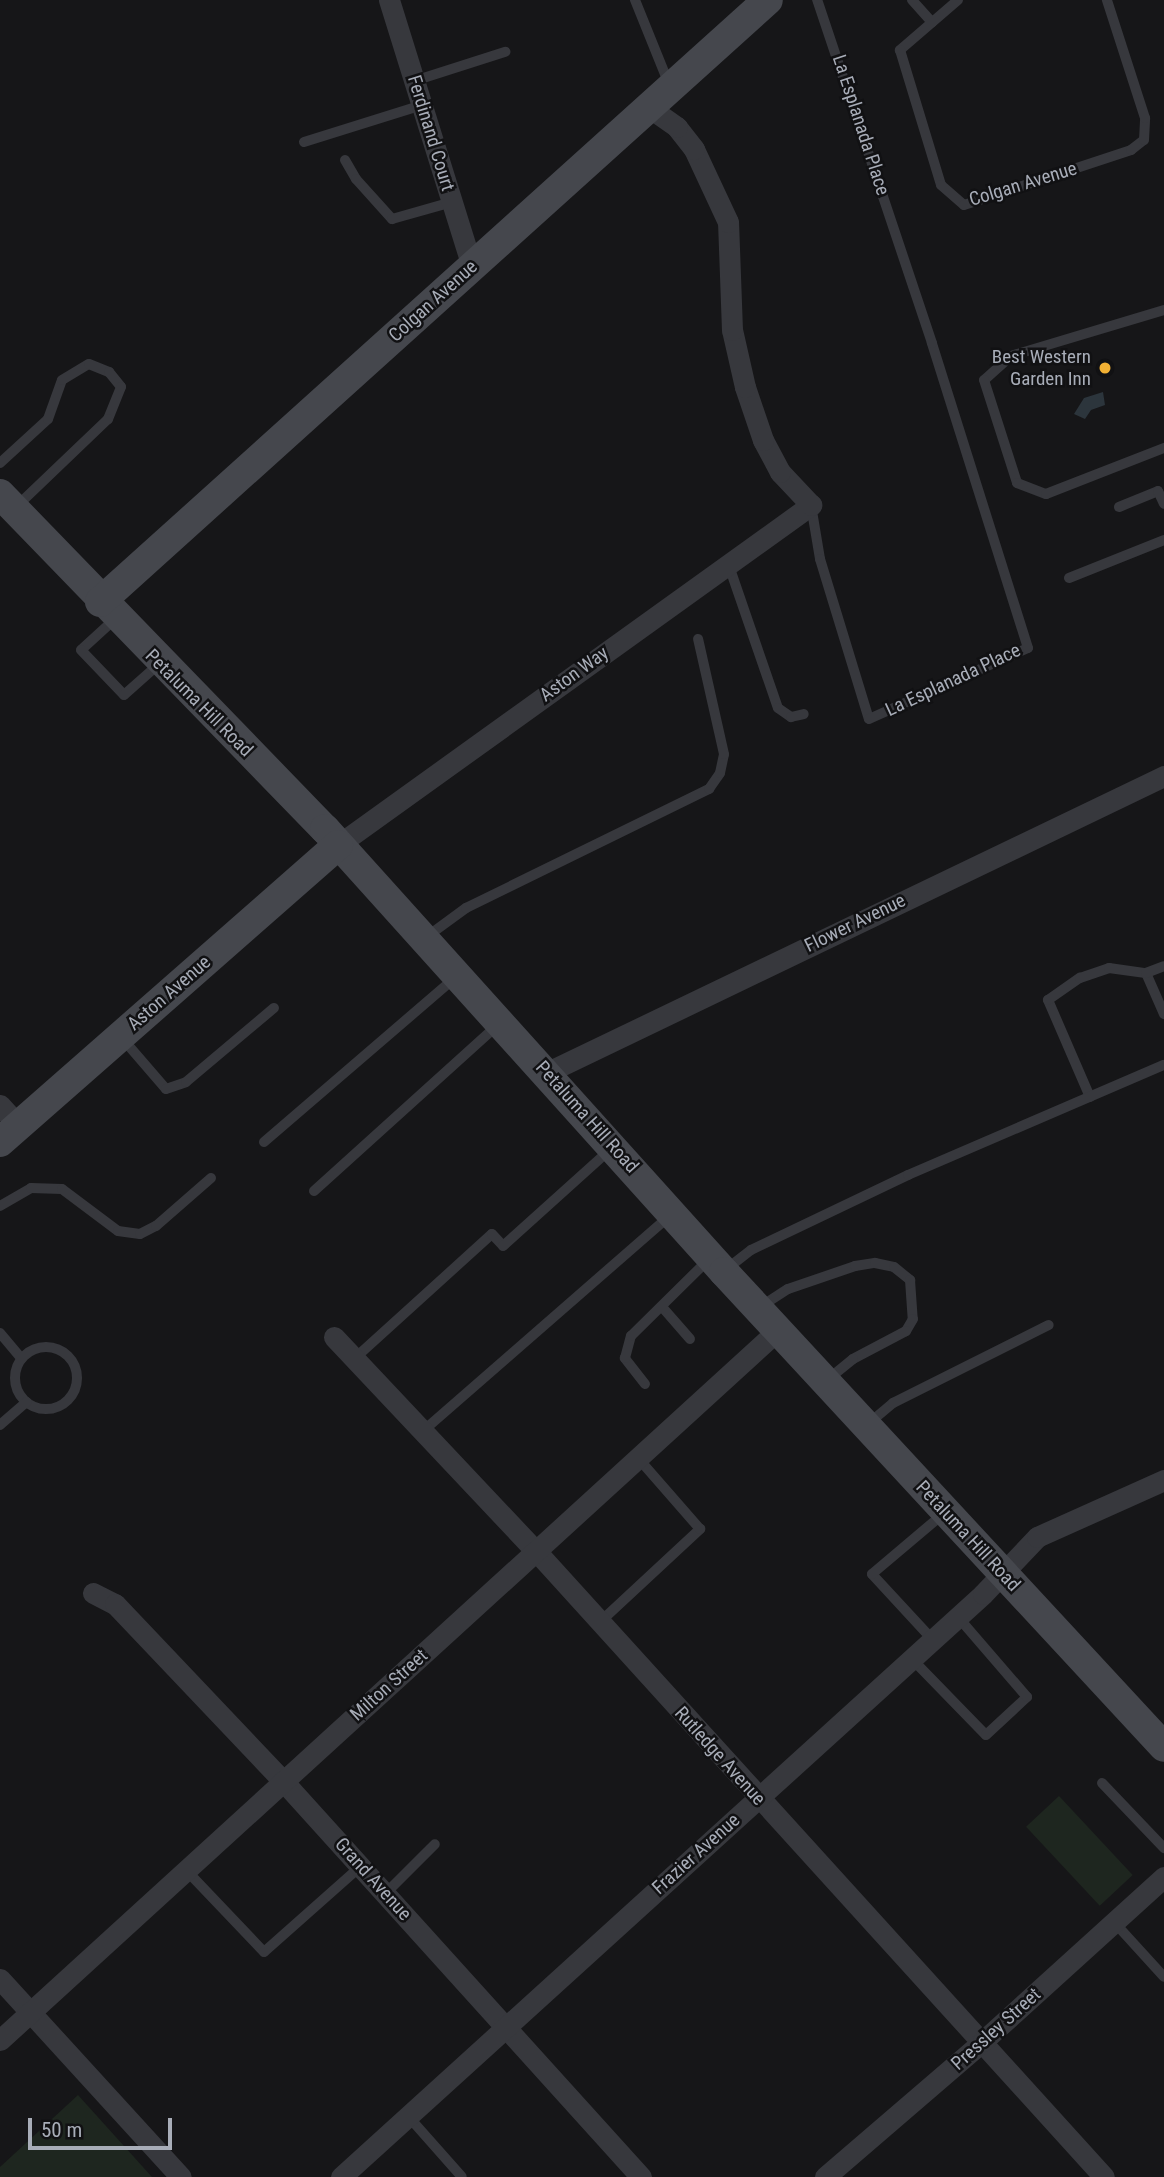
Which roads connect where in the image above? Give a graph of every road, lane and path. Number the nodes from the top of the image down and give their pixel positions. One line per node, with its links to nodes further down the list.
1 (389, 0): 10 (street, Ferdinand Court)
2 (635, 0): 11 (lane)
3 (817, 0): 23 (lane, La Esplanada Place)
4 (912, 0): 8 (lane)
5 (958, 0): 8 (lane, Colgan Avenue)
6 (1107, 0): 8 (lane, Colgan Avenue)
7 (753, 5): 11 (main road, Colgan Avenue)
8 (932, 22)
9 (505, 52): 10 (lane)
10 (414, 81): 12 (street, Ferdinand Court)
11 (671, 87): 13 (main road, Colgan Avenue)
12 (422, 105): 14 (lane); 16 (street, Ferdinand Court)
13 (648, 107): 17 (main road, Colgan Avenue); 23 (street)
14 (304, 142)
15 (345, 160): 16 (lane)
16 (452, 202): 17 (street, Ferdinand Court)
17 (472, 266): 28 (main road, Colgan Avenue)
18 (1164, 310): 19 (lane)
19 (1164, 448)
20 (0, 463): 21 (lane)
21 (7, 501): 28 (main road, Petaluma Hill Road)
22 (1164, 504): 24 (lane)
23 (811, 505): 26 (street, Aston Way)
24 (1119, 507)
25 (1164, 540): 27 (lane)
26 (728, 563): 31 (lane); 33 (street, Aston Way)
27 (1069, 578)
28 (108, 610): 30 (main road, Petaluma Hill Road); 30 (lane)
29 (698, 639): 34 (lane)
30 (160, 663): 33 (main road, Petaluma Hill Road)
31 (804, 714)
32 (1164, 776): 43 (street, Flower Avenue)
33 (338, 845): 34 (main road, Petaluma Hill Road); 41 (main road, Aston Avenue)
34 (423, 940): 37 (main road, Petaluma Hill Road)
35 (1164, 966): 36 (lane)
36 (1146, 973): 39 (lane); 44 (lane)
37 (456, 977): 40 (main road, Petaluma Hill Road); 46 (lane)
38 (274, 1008): 41 (lane)
39 (1164, 1014)
40 (500, 1023): 43 (main road, Petaluma Hill Road); 49 (lane)
41 (120, 1035): 45 (main road, Aston Avenue)
42 (1164, 1065): 44 (lane)
43 (548, 1072): 47 (main road, Petaluma Hill Road)
44 (1090, 1097): 52 (lane)
45 (6, 1124)
46 (264, 1142)
47 (614, 1147): 51 (main road, Petaluma Hill Road); 61 (lane)
48 (211, 1178): 50 (lane)
49 (314, 1191)
50 (0, 1206)
51 (673, 1213): 52 (main road, Petaluma Hill Road); 67 (lane)
52 (717, 1265): 53 (lane); 54 (main road, Petaluma Hill Road)
53 (663, 1308): 59 (lane); 63 (lane)
54 (758, 1308): 56 (main road, Petaluma Hill Road); 62 (lane)
55 (1049, 1325): 66 (lane)
56 (778, 1330): 62 (main road, Petaluma Hill Road); 68 (street, Milton Street)
57 (0, 1333): 60 (lane)
58 (334, 1337): 61 (street, Rutledge Avenue)
59 (690, 1339)
60 (21, 1358): 64 (lane); 64 (lane)
61 (354, 1359): 67 (street, Rutledge Avenue)
62 (825, 1382): 66 (main road, Petaluma Hill Road)
63 (645, 1384)
64 (26, 1402): 65 (lane)
65 (0, 1425)
66 (866, 1425): 70 (main road, Petaluma Hill Road)
67 (423, 1431): 71 (street, Rutledge Avenue)
68 (638, 1458): 71 (street, Milton Street); 75 (lane)
69 (1164, 1480): 72 (street, Frazier Avenue)
70 (946, 1512): 72 (main road, Petaluma Hill Road); 76 (lane)
71 (536, 1551): 75 (street, Rutledge Avenue); 79 (street, Milton Street)
72 (1003, 1574): 74 (street, Frazier Avenue); 78 (main road, Petaluma Hill Road)
73 (93, 1593): 79 (street, Grand Avenue)
74 (957, 1616): 76 (street, Frazier Avenue); 77 (lane)
75 (600, 1622): 81 (street, Rutledge Avenue)
76 (931, 1638): 77 (street, Frazier Avenue)
77 (910, 1657): 81 (street, Frazier Avenue)
78 (1164, 1747)
79 (283, 1781): 84 (street, Grand Avenue); 85 (street, Milton Street)
80 (1102, 1783): 83 (lane)
81 (758, 1798): 92 (street, Frazier Avenue); 94 (street, Rutledge Avenue)
82 (435, 1844): 87 (lane)
83 (1164, 1848)
84 (361, 1866): 85 (lane); 87 (street, Grand Avenue)
85 (186, 1870): 91 (street, Milton Street)
86 (1164, 1877): 88 (street, Pressley Street)
87 (386, 1892): 92 (street, Grand Avenue)
88 (1114, 1922): 89 (lane); 94 (street, Pressley Street)
89 (1164, 1977)
90 (0, 1979): 91 (street)
91 (30, 2012): 93 (street, Milton Street); 96 (street)
92 (506, 2026): 95 (street, Frazier Avenue); 99 (street, Grand Avenue)
93 (0, 2040)
94 (983, 2041): 100 (street, Pressley Street); 101 (street, Rutledge Avenue)
95 (408, 2116): 97 (street, Frazier Avenue); 98 (lane)
96 (181, 2177)
97 (341, 2177)
98 (463, 2177)
99 (641, 2177)
100 (825, 2177)
101 (1104, 2177)

